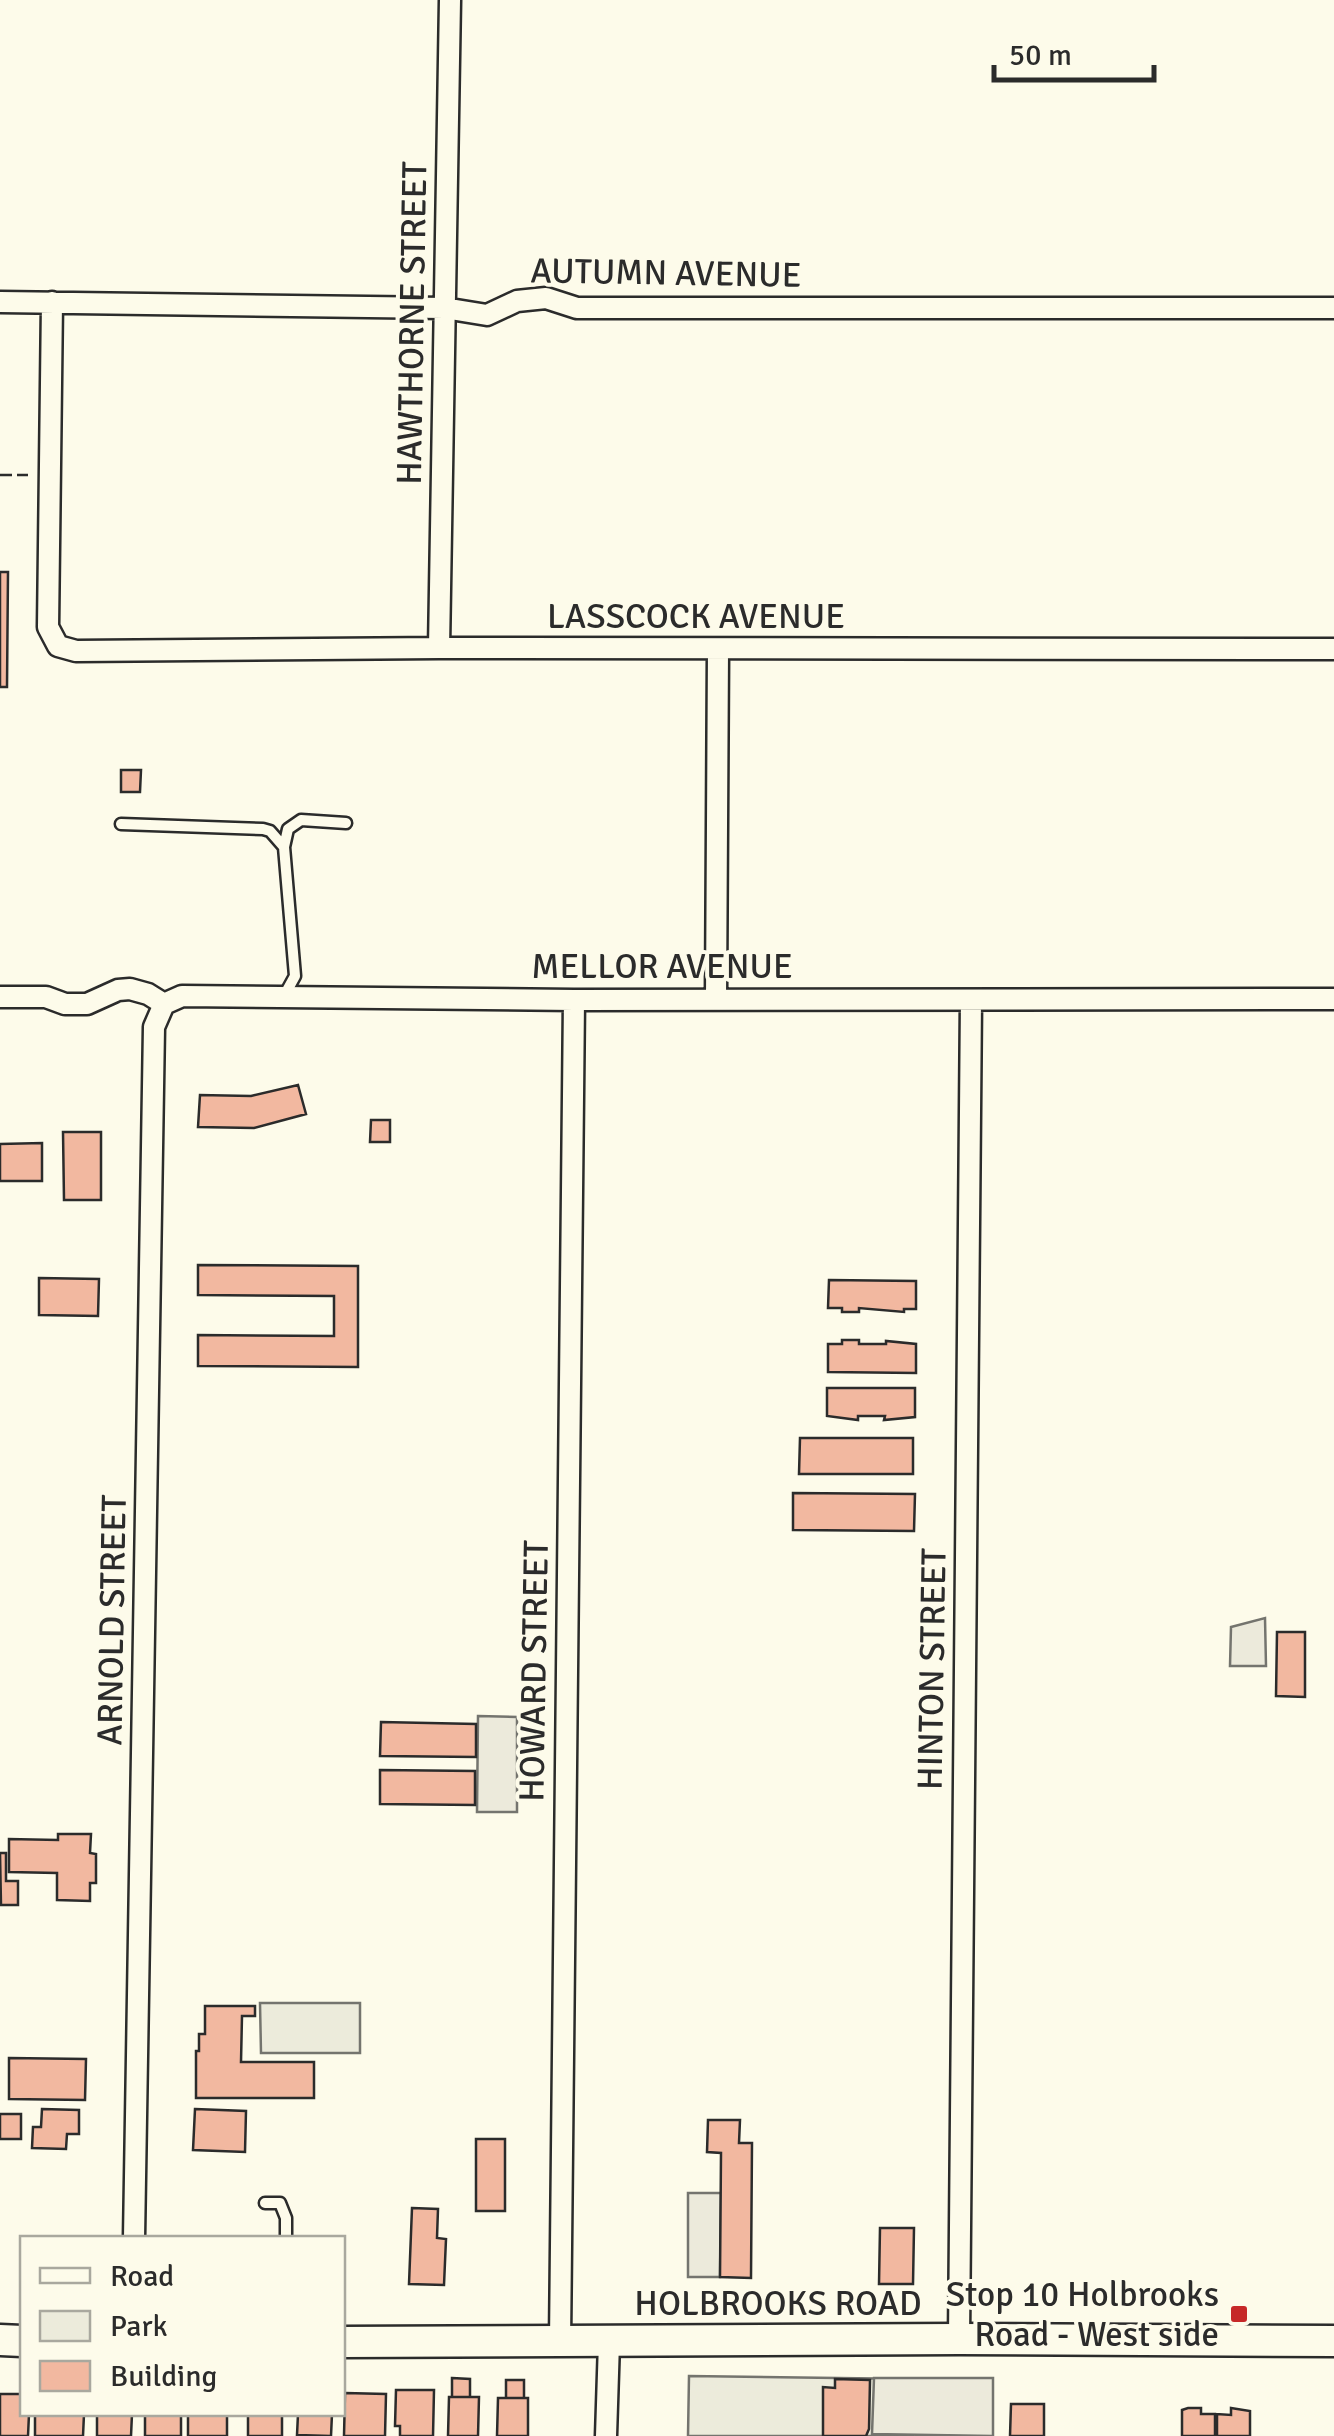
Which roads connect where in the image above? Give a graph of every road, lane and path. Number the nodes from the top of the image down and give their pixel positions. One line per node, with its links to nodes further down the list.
1 (450, 0): 4 (street, HAWTHORNE STREET)
2 (0, 302): 3 (street, AUTUMN AVENUE)
3 (52, 302): 4 (street, AUTUMN AVENUE); 6 (street, LASSCOCK AVENUE)
4 (444, 308): 5 (street, AUTUMN AVENUE); 6 (street, HAWTHORNE STREET)
5 (1334, 308)
6 (440, 648): 8 (street, LASSCOCK AVENUE)
7 (1334, 649): 8 (street, LASSCOCK AVENUE)
8 (718, 650): 14 (street)
9 (346, 823): 11 (lane)
10 (121, 824): 11 (lane)
11 (284, 847): 13 (lane)
12 (0, 997): 18 (street, MELLOR AVENUE)
13 (283, 997): 16 (street, MELLOR AVENUE); 18 (street, MELLOR AVENUE)
14 (716, 998): 16 (street, MELLOR AVENUE); 17 (street, MELLOR AVENUE)
15 (1334, 998): 17 (street, MELLOR AVENUE)
16 (574, 1000): 25 (street, HOWARD STREET)
17 (971, 1000): 22 (street, HINTON STREET)
18 (164, 1004): 20 (street, ARNOLD STREET)
19 (266, 2203): 21 (lane)
20 (134, 2236)
21 (286, 2236)
22 (959, 2339): 23 (main road, HOLBROOKS ROAD); 26 (main road, HOLBROOKS ROAD)
23 (1334, 2341)
24 (345, 2342): 25 (main road, HOLBROOKS ROAD)
25 (560, 2342): 26 (main road, HOLBROOKS ROAD)
26 (609, 2342): 27 (street)
27 (606, 2436)

